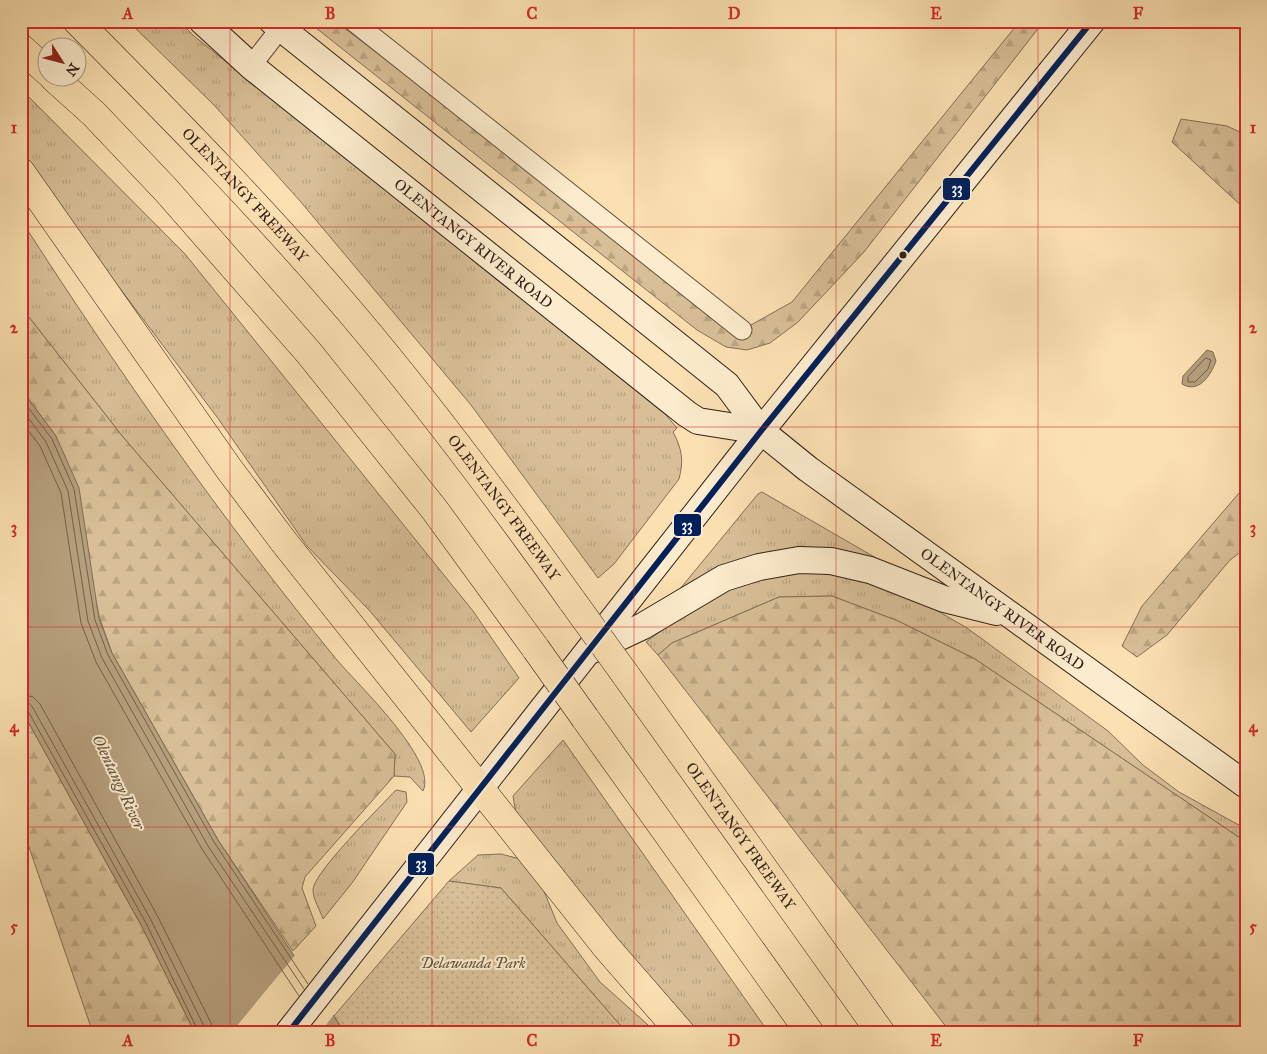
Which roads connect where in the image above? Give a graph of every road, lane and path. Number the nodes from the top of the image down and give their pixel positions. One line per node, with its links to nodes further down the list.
1 (76, 21): 17 (highway, OLENTANGY FREEWAY, bridge)
2 (202, 21): 8 (main road, OLENTANGY RIVER ROAD)
3 (353, 21): 11 (street)
4 (1092, 21): 12 (main road)
5 (279, 24): 8 (street); 12 (main road, OLENTANGY RIVER ROAD)
6 (21, 48): 7 (highway)
7 (38, 63)
8 (251, 66): 12 (main road, OLENTANGY RIVER ROAD)
9 (65, 88): 20 (highway, bridge)
10 (21, 172): 16 (highway)
11 (742, 330)
12 (761, 431): 13 (main road, OLENTANGY RIVER ROAD); 14 (main road)
13 (1014, 618): 14 (main road); 15 (main road, OLENTANGY RIVER ROAD)
14 (587, 653): 16 (main road)
15 (1246, 784)
16 (479, 790): 18 (main road); 19 (highway)
17 (846, 983): 21 (highway, OLENTANGY FREEWAY); 22 (highway)
18 (288, 1033)
19 (681, 1033)
20 (810, 1033)
21 (881, 1033)
22 (902, 1033)

